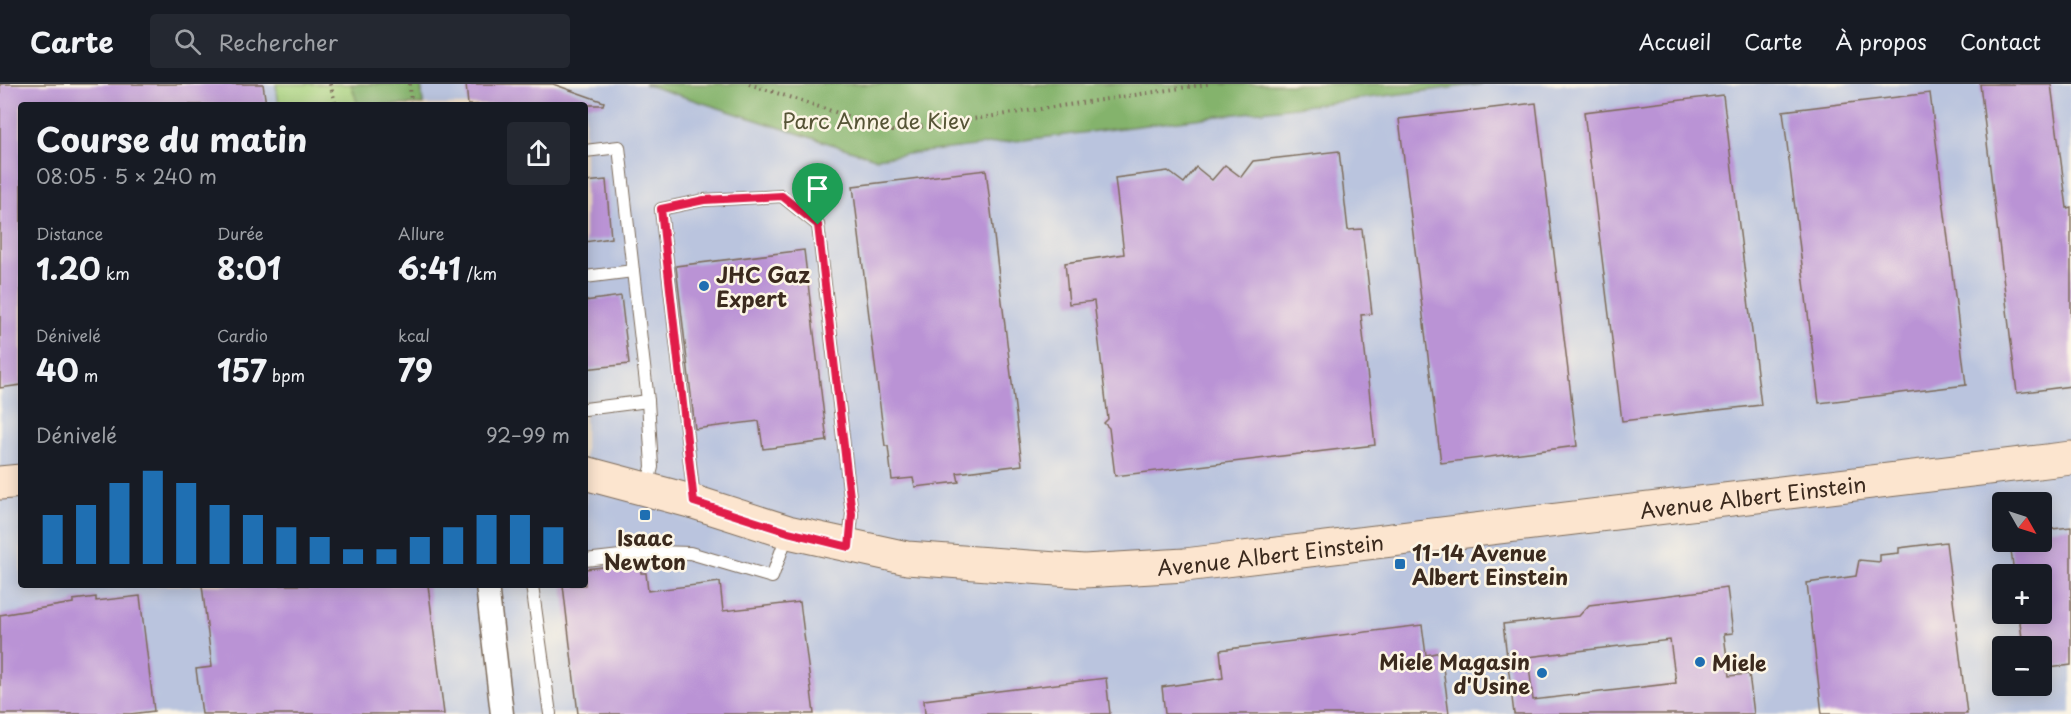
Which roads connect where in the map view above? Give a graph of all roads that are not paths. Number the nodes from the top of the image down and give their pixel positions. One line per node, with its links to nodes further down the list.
1 (588, 151): 2 (lane)
2 (633, 271): 3 (lane); 4 (lane)
3 (588, 277)
4 (648, 401): 5 (lane); 10 (lane)
5 (588, 409)
6 (2071, 458): 13 (street, Avenue Albert Einstein)
7 (588, 474): 10 (street, Avenue Albert Einstein)
8 (18, 481): 9 (street)
9 (0, 483)
10 (646, 489): 11 (street, Avenue Albert Einstein)
11 (694, 502): 12 (street, Avenue Albert Einstein); 13 (lane)
12 (788, 532): 13 (street, Avenue Albert Einstein); 14 (lane)
13 (849, 547)
14 (588, 560)
15 (487, 588): 17 (street)
16 (532, 588): 18 (lane)
17 (502, 714)
18 (550, 714)

